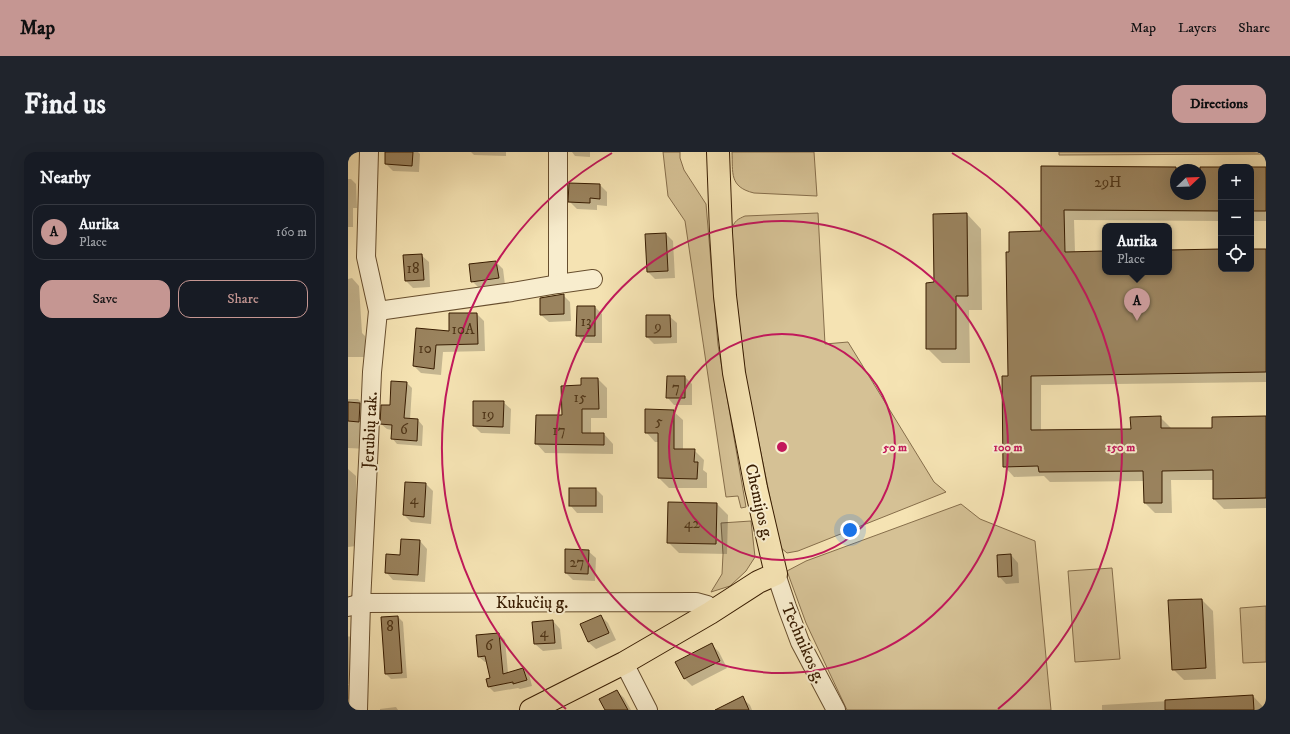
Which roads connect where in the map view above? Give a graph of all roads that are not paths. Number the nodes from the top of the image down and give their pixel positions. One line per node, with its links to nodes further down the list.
1 (368, 152): 6 (street, Jerubių tak.)
2 (558, 152): 5 (street)
3 (718, 152): 7 (main road, Chemijos g.)
4 (593, 279): 5 (street)
5 (558, 284): 6 (street)
6 (378, 311): 8 (street, Jerubių tak.)
7 (776, 574): 9 (main road); 14 (street, Technikos g.)
8 (354, 605): 9 (street, Kukučių g.); 11 (street, Jerubių tak.)
9 (710, 613): 10 (main road)
10 (624, 663): 12 (main road); 13 (street)
11 (358, 710)
12 (532, 710)
13 (648, 710)
14 (836, 710)

